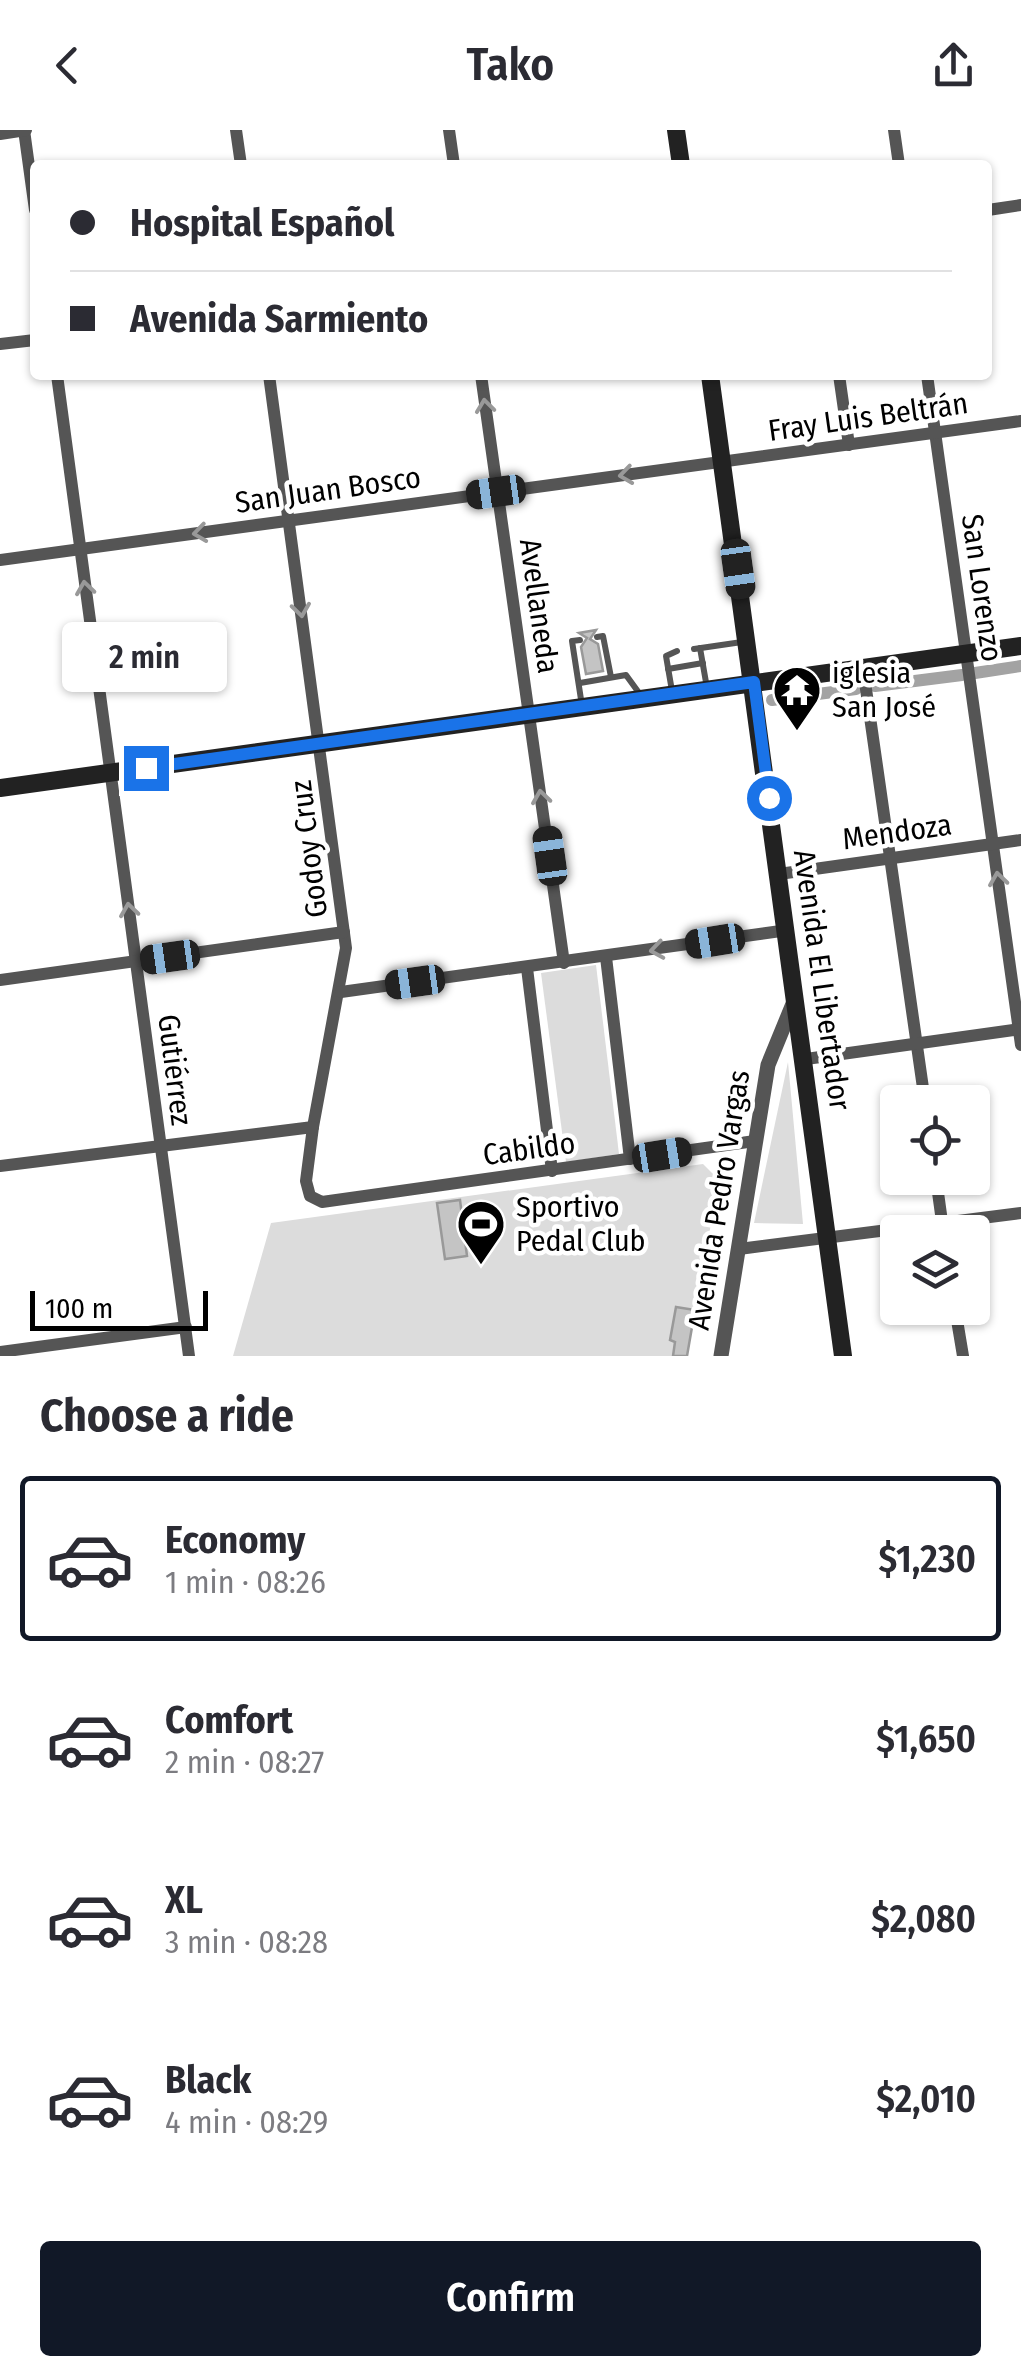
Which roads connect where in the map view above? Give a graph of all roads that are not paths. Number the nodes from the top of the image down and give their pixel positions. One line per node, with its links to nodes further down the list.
1 (25, 130): 6 (street); 11 (street)
2 (236, 130): 7 (street)
3 (449, 130): 8 (street)
4 (676, 130): 9 (main road)
5 (894, 130): 10 (street)
6 (0, 134)
7 (240, 160)
8 (453, 160)
9 (680, 160)
10 (898, 160)
11 (30, 170)
12 (1021, 205): 13 (street)
13 (992, 209)
14 (30, 341): 15 (street)
15 (0, 344)
16 (58, 380): 28 (street, Gutiérrez)
17 (270, 380): 27 (street, Godoy Cruz)
18 (482, 380): 26 (street, Avellaneda, one-way to 18)
19 (711, 380): 25 (main road, Avenida El Libertador)
20 (840, 380): 24 (street)
21 (928, 380): 23 (street, San Lorenzo)
22 (1021, 421): 23 (street, Fray Luis Beltrán)
23 (934, 433): 24 (street, Fray Luis Beltrán); 35 (street, San Lorenzo)
24 (848, 444): 25 (street, Fray Luis Beltrán)
25 (722, 461): 26 (street, San Juan Bosco, one-way to 26); 32 (main road, Avenida El Libertador)
26 (496, 492): 27 (street, San Juan Bosco); 46 (street, Avellaneda)
27 (288, 521): 28 (street, San Juan Bosco, one-way to 28); 47 (street, Godoy Cruz, one-way to 47)
28 (80, 550): 29 (street, San Juan Bosco); 48 (street, Gutiérrez, one-way to 28)
29 (0, 560)
30 (597, 637): 39 (lane)
31 (580, 640): 41 (lane)
32 (748, 640): 36 (lane); 40 (main road, Avenida El Libertador)
33 (1021, 646): 35 (main road)
34 (677, 651): 38 (lane)
35 (966, 654): 37 (main road); 51 (street, San Lorenzo)
36 (703, 664): 38 (lane); 42 (lane)
37 (863, 668): 40 (main road); 52 (street)
38 (668, 670): 43 (lane)
39 (611, 677): 41 (lane); 44 (lane)
40 (754, 682): 42 (main road); 53 (main road, Avenida El Libertador)
41 (580, 683): 45 (lane)
42 (708, 689): 43 (main road)
43 (672, 694): 44 (main road)
44 (642, 698): 45 (main road)
45 (582, 707): 46 (main road)
46 (529, 714): 47 (main road); 58 (street, Avellaneda, one-way to 46)
47 (321, 743): 48 (main road); 55 (street, Godoy Cruz)
48 (110, 773): 49 (main road); 57 (street, Gutiérrez, one-way to 48)
49 (0, 788)
50 (1021, 840): 51 (street, Mendoza)
51 (993, 844): 52 (street, Mendoza); 63 (street, San Lorenzo, one-way to 51)
52 (888, 858): 53 (street, Mendoza); 64 (street)
53 (780, 874): 54 (main road, Avenida El Libertador)
54 (788, 930): 56 (street, one-way to 56); 62 (main road, Avenida El Libertador)
55 (344, 932): 57 (street); 61 (street, Godoy Cruz)
56 (606, 957): 58 (street); 71 (street)
57 (136, 962): 60 (street); 70 (street, Gutiérrez)
58 (564, 963): 59 (street)
59 (527, 968): 61 (street); 73 (street)
60 (0, 980)
61 (341, 992): 68 (street, Godoy Cruz)
62 (796, 998): 66 (main road, Avenida El Libertador); 69 (street, Avenida Pedro Vargas)
63 (1020, 1029): 64 (street); 65 (street, San Lorenzo)
64 (916, 1043): 66 (street); 67 (street)
65 (1021, 1045)
66 (806, 1059): 78 (main road, Avenida El Libertador)
67 (922, 1085)
68 (313, 1127): 70 (street); 74 (street, Godoy Cruz)
69 (755, 1141): 71 (street, Cabildo); 79 (street, Avenida Pedro Vargas)
70 (160, 1145): 72 (street); 81 (street, Gutiérrez)
71 (630, 1160): 73 (street, Cabildo)
72 (0, 1166)
73 (552, 1171): 74 (street, Cabildo)
74 (310, 1196)
75 (1021, 1213): 76 (street)
76 (990, 1219)
77 (880, 1235): 78 (street)
78 (828, 1240): 79 (street); 87 (main road, Avenida El Libertador)
79 (740, 1249): 86 (street, Avenida Pedro Vargas)
80 (958, 1325): 88 (street)
81 (186, 1327): 82 (street); 85 (street, Gutiérrez)
82 (83, 1341): 83 (street); 84 (street)
83 (0, 1352)
84 (85, 1356)
85 (190, 1356)
86 (721, 1356)
87 (843, 1356)
88 (963, 1356)

